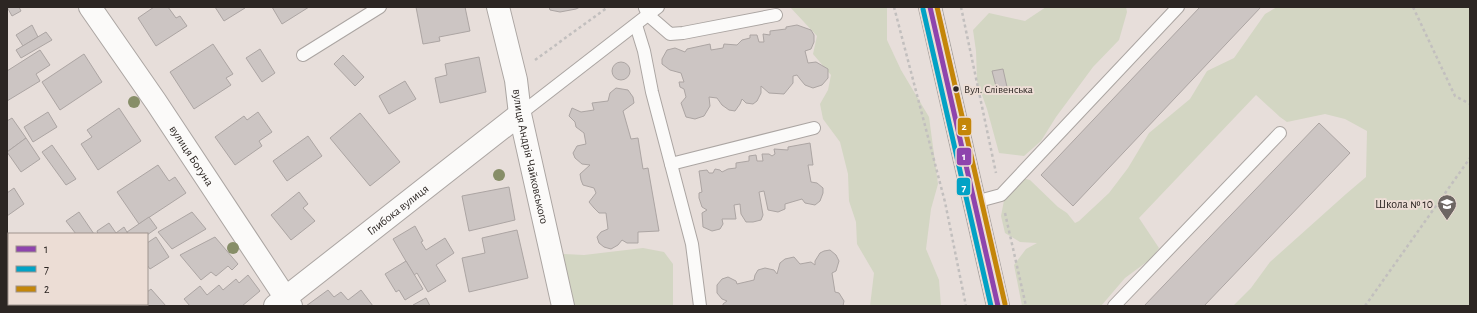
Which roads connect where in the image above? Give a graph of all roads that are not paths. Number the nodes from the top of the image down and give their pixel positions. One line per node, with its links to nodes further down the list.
1 (90, 7): 16 (street, вулиця Богуна)
2 (380, 7): 10 (lane)
3 (498, 7): 11 (street, вулиця Андрія Чайковського)
4 (658, 7): 7 (lane)
5 (930, 7): 15 (street)
6 (1178, 7): 15 (lane)
7 (646, 11): 8 (lane); 9 (lane)
8 (776, 15)
9 (636, 25): 11 (lane); 14 (lane)
10 (303, 55)
11 (520, 114): 16 (street, Глибока вулиця); 17 (street, вулиця Андрія Чайковського)
12 (814, 128): 14 (lane)
13 (1280, 132): 20 (lane)
14 (671, 164): 18 (lane)
15 (975, 202): 19 (street)
16 (284, 303)
17 (563, 306)
18 (700, 306)
19 (998, 306)
20 (1114, 306)

